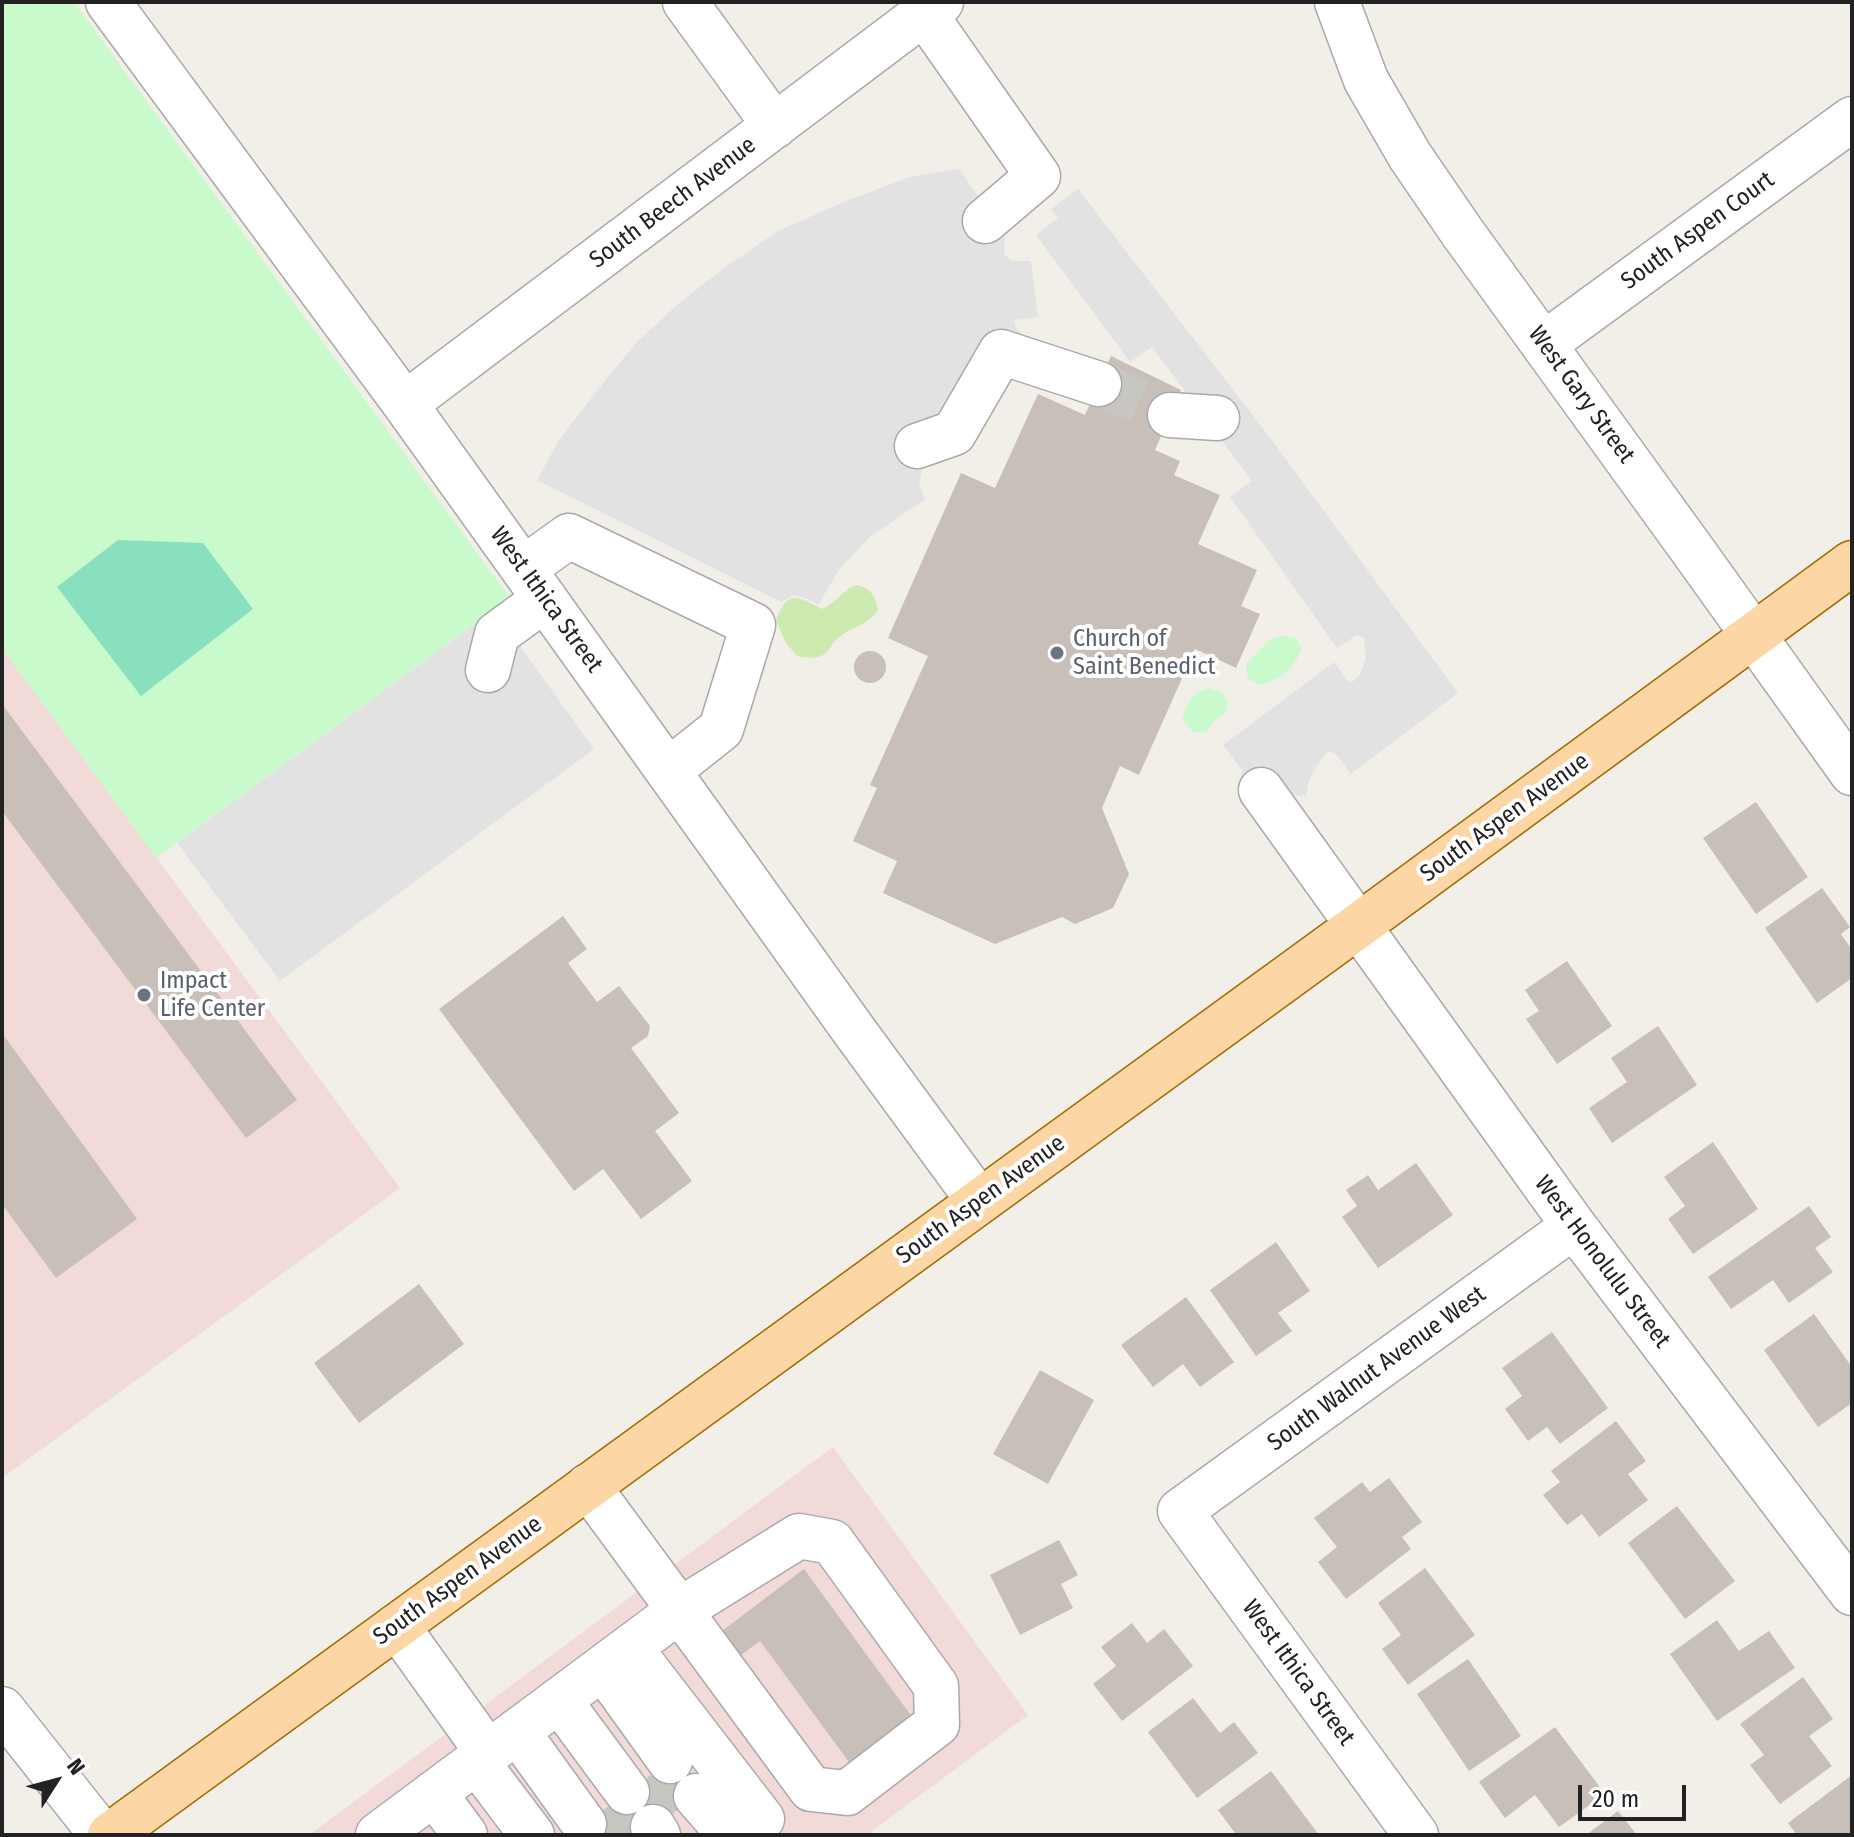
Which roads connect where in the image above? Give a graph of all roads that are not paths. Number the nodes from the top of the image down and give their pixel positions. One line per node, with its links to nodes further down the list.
1 (108, 2): 10 (street, West Ithica Street)
2 (685, 2): 6 (street)
3 (1337, 2): 8 (street, West Gary Street)
4 (932, 8): 6 (street, South Beech Avenue); 7 (street)
5 (1852, 119): 8 (street, South Aspen Court)
6 (775, 126): 10 (street, South Beech Avenue)
7 (985, 221)
8 (1544, 344): 16 (street, West Gary Street)
9 (1099, 384): 13 (street)
10 (405, 404): 15 (street, West Ithica Street)
11 (1170, 415): 12 (street)
12 (1217, 418)
13 (917, 446)
14 (1852, 563): 16 (main road, South Aspen Avenue)
15 (534, 584): 17 (street); 18 (street, West Ithica Street); 18 (street)
16 (1753, 635): 19 (street, West Gary Street); 21 (main road, South Aspen Avenue)
17 (488, 670)
18 (668, 771): 22 (street, West Ithica Street)
19 (1852, 773)
20 (1261, 790): 21 (street, West Honolulu Street)
21 (1358, 926): 22 (main road, South Aspen Avenue); 23 (street, West Honolulu Street)
22 (979, 1201): 24 (main road, South Aspen Avenue)
23 (1574, 1226): 25 (street, South Walnut Avenue West); 26 (street, West Honolulu Street)
24 (588, 1486): 27 (street); 28 (main road, South Aspen Avenue)
25 (1180, 1511): 41 (street, West Ithica Street)
26 (1852, 1593)
27 (680, 1610): 27 (street); 30 (street)
28 (397, 1626): 30 (street); 34 (main road, South Aspen Avenue)
29 (10, 1734): 33 (street)
30 (510, 1740): 31 (street); 31 (street); 35 (street); 36 (street); 37 (street); 38 (street); 40 (street)
31 (617, 1799)
32 (676, 1821): 39 (street)
33 (102, 1835)
34 (110, 1835)
35 (378, 1835)
36 (465, 1835)
37 (496, 1835)
38 (532, 1835)
39 (730, 1835)
40 (741, 1835)
41 (1416, 1835)

